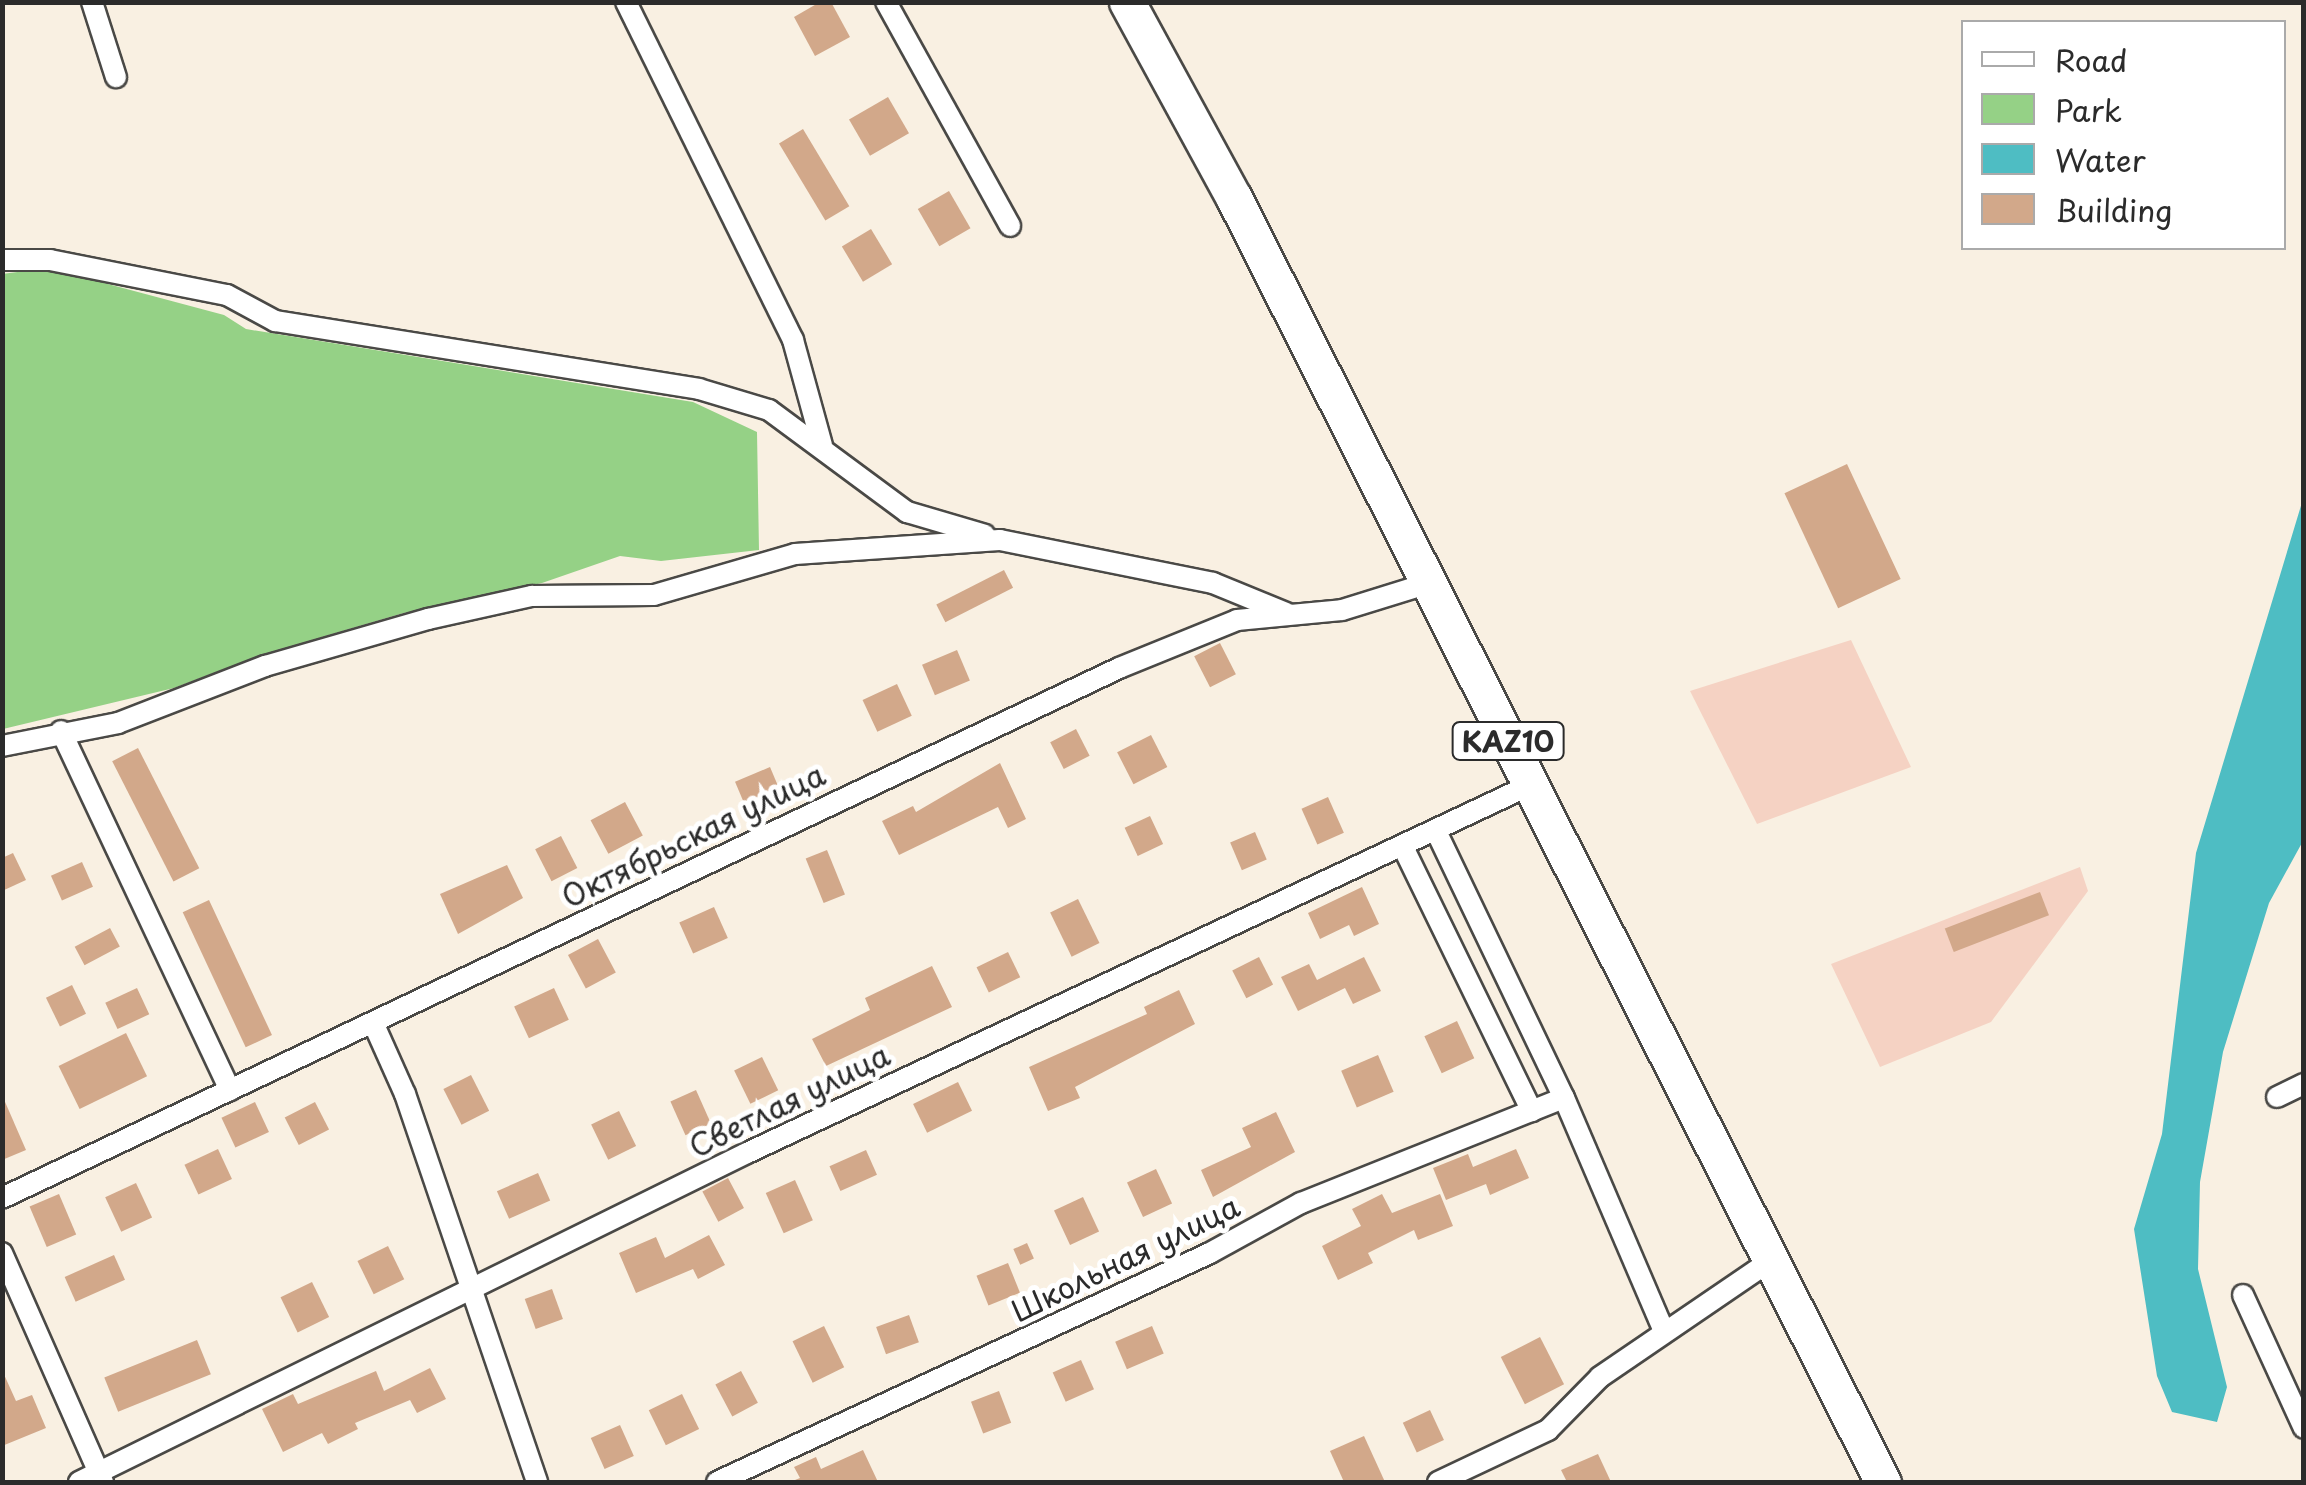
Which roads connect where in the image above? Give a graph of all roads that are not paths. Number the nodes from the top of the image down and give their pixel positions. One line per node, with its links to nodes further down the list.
1 (92, 2): 5 (street)
2 (626, 2): 8 (street)
3 (886, 2): 6 (street)
4 (1127, 2): 10 (highway, KAZ10)
5 (116, 77)
6 (1010, 226)
7 (2, 260): 8 (street)
8 (822, 445): 9 (street)
9 (1000, 540): 11 (street); 12 (street)
10 (1429, 582): 11 (street, Октябрьская улица); 14 (highway, KAZ10)
11 (1292, 615): 17 (street, Октябрьская улица)
12 (61, 731): 13 (street); 19 (street)
13 (2, 746)
14 (1530, 784): 15 (street, Светлая улица); 25 (highway, KAZ10)
15 (1436, 831): 16 (street, Светлая улица); 20 (street)
16 (1404, 847): 22 (street); 26 (street, Светлая улица)
17 (375, 1027): 19 (street, Октябрьская улица); 26 (street)
18 (2304, 1084): 21 (street)
19 (230, 1090): 23 (street, Октябрьская улица)
20 (1564, 1098): 22 (street, Школьная улица); 28 (street)
21 (2277, 1098)
22 (1532, 1111): 33 (street, Школьная улица)
23 (2, 1198)
24 (2, 1253): 30 (street)
25 (1770, 1261): 28 (street); 35 (highway, KAZ10)
26 (474, 1288): 30 (street, Светлая улица); 32 (street)
27 (2243, 1295): 29 (street)
28 (1664, 1329): 34 (street)
29 (2304, 1428)
30 (101, 1478): 31 (street, Светлая улица)
31 (79, 1482)
32 (537, 1482)
33 (717, 1482)
34 (1438, 1482)
35 (1883, 1482)

